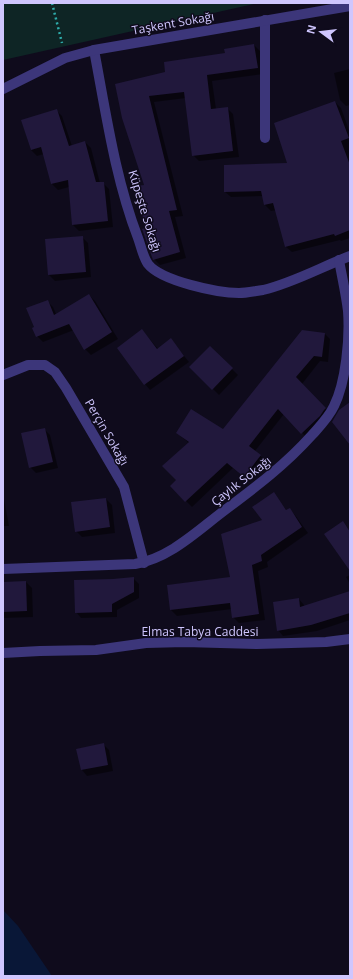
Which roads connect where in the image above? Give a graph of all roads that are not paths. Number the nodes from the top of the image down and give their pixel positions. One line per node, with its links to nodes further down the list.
1 (350, 6): 2 (street, Taşkent Sokağı)
2 (265, 20): 3 (street, Taşkent Sokağı); 5 (street)
3 (94, 50): 4 (street); 7 (street, Küpeşte Sokağı)
4 (3, 89)
5 (265, 138)
6 (350, 256): 7 (street, Küpeşte Sokağı)
7 (339, 260): 9 (street, Çaylık Sokağı)
8 (3, 375): 9 (street, Perçin Sokağı)
9 (144, 563): 10 (street, Çaylık Sokağı)
10 (3, 569)
11 (350, 639): 12 (street, Elmas Tabya Caddesi)
12 (3, 653)

